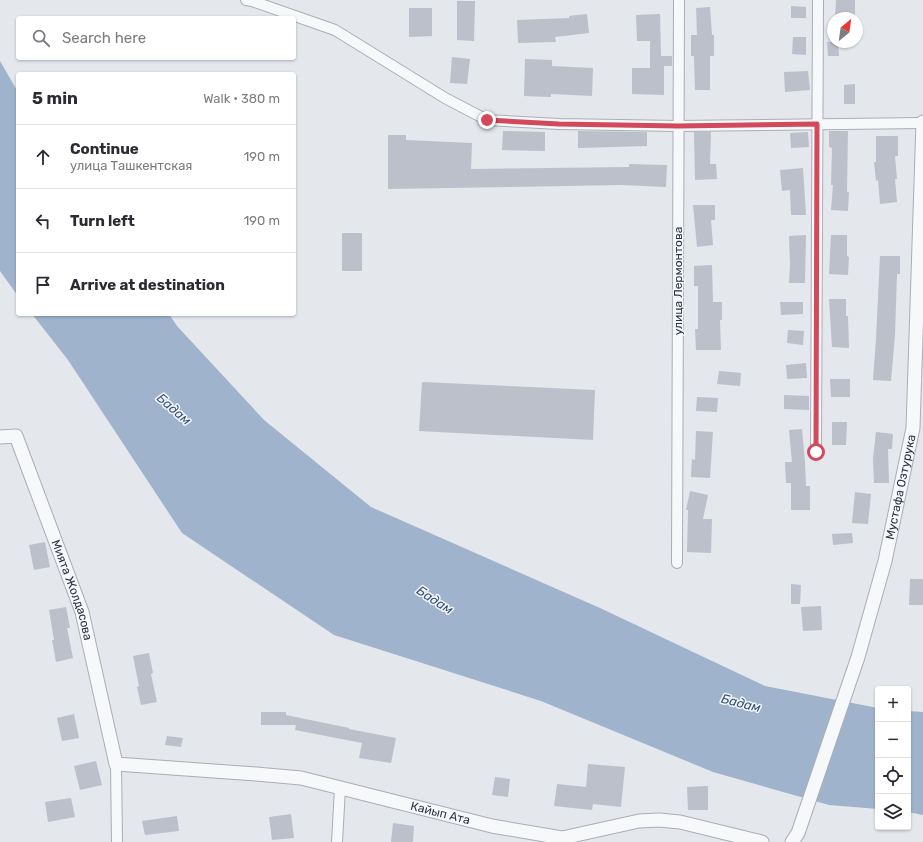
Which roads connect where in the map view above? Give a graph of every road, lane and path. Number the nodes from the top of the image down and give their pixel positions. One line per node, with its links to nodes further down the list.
1 (250, 0): 4 (street)
2 (679, 0): 8 (street, улица Лермонтова)
3 (818, 0): 7 (street)
4 (295, 16)
5 (296, 16): 8 (street)
6 (923, 122): 7 (street); 9 (street, Мустафа Озтурука)
7 (817, 124): 8 (street); 11 (street)
8 (678, 126): 12 (street, улица Лермонтова)
9 (918, 428): 19 (street, Мустафа Озтурука)
10 (0, 437): 13 (street, Мията Жолдасова)
11 (816, 452)
12 (677, 563)
13 (116, 764): 14 (street, Кайып Ата); 16 (street)
14 (340, 788): 15 (street, Кайып Ата); 17 (street)
15 (562, 840): 18 (street, Кайып Ата)
16 (117, 842)
17 (337, 842)
18 (762, 842)
19 (792, 842)

